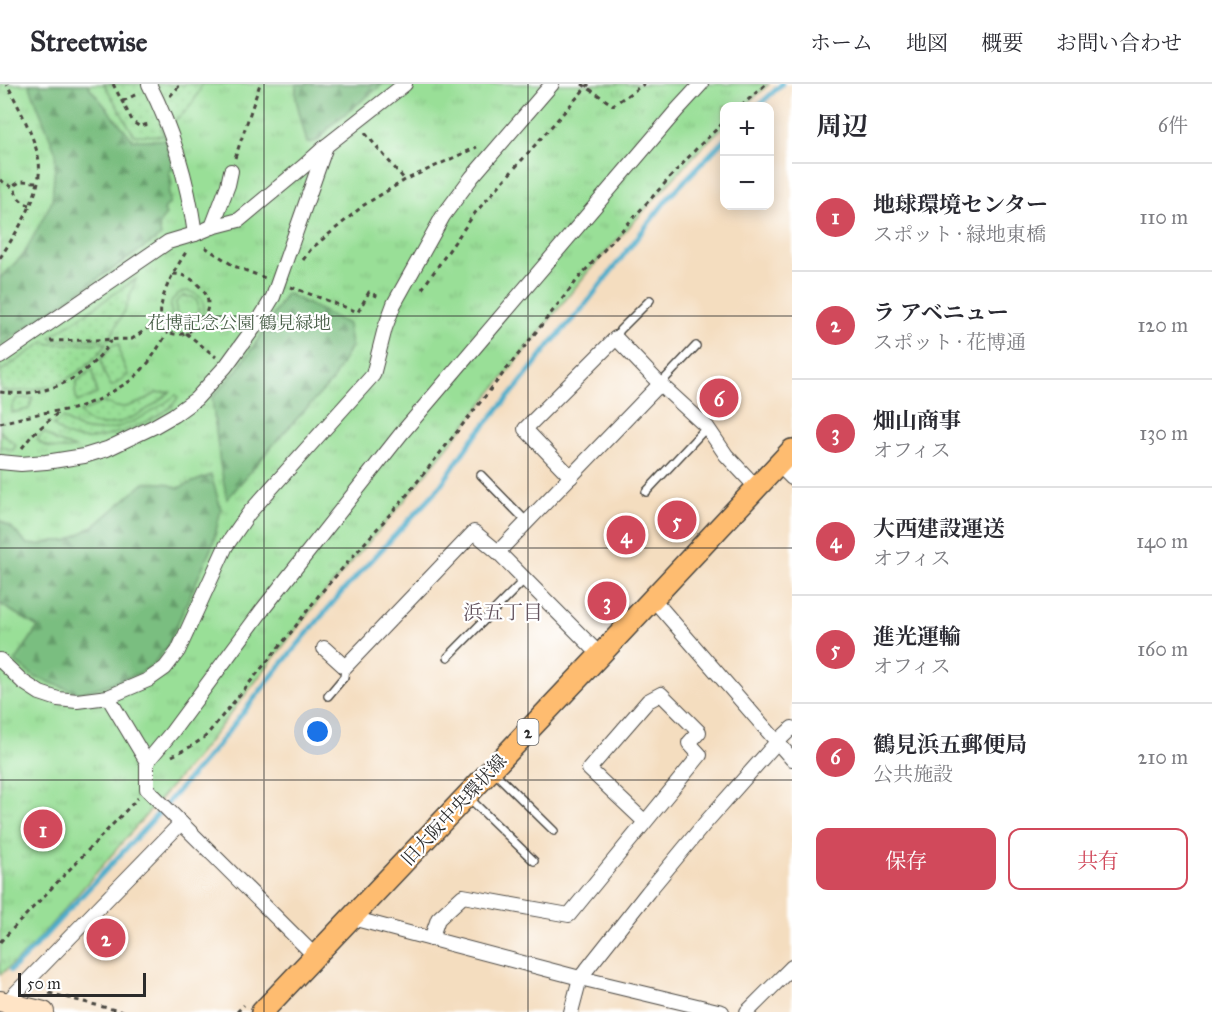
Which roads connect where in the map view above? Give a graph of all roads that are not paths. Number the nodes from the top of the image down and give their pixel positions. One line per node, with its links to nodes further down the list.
1 (149, 84): 8 (street)
2 (405, 84): 5 (street)
3 (552, 84): 31 (street)
4 (701, 84): 36 (street)
5 (326, 146): 7 (street); 15 (street)
6 (231, 171): 7 (street)
7 (212, 226): 8 (street)
8 (195, 234): 12 (street)
9 (650, 300): 10 (lane)
10 (616, 338): 13 (street); 18 (street)
11 (696, 346): 13 (lane)
12 (0, 357)
13 (660, 384): 14 (street); 18 (street)
14 (707, 427): 19 (street); 20 (lane)
15 (0, 462)
16 (788, 464): 19 (main road, 旧大阪中央環状線 / 2)
17 (481, 475): 21 (lane)
18 (572, 477): 21 (street)
19 (757, 488): 24 (main road, 旧大阪中央環状線 / 2)
20 (646, 492)
21 (526, 522): 22 (street)
22 (498, 552): 23 (street); 29 (street)
23 (525, 579): 26 (street); 27 (lane)
24 (653, 599): 26 (main road, 旧大阪中央環状線 / 2); 33 (street)
25 (324, 648): 29 (street)
26 (600, 656): 35 (main road, 旧大阪中央環状線 / 2)
27 (448, 657)
28 (0, 660): 31 (street)
29 (345, 667): 30 (lane)
30 (328, 696)
31 (108, 697): 36 (street)
32 (792, 728): 33 (street)
33 (777, 742): 34 (street); 46 (street)
34 (792, 759)
35 (492, 770): 37 (main road, 旧大阪中央環状線 / 2); 40 (lane)
36 (149, 781): 38 (street)
37 (467, 796): 41 (lane); 42 (main road, 旧大阪中央環状線 / 2)
38 (177, 820): 44 (street); 47 (street)
39 (645, 822): 39 (street); 43 (street)
40 (554, 831)
41 (534, 861)
42 (352, 918): 43 (street); 44 (main road, 旧大阪中央環状線 / 2)
43 (431, 939): 46 (street)
44 (315, 956): 49 (main road, 旧大阪中央環状線 / 2)
45 (792, 967): 52 (street)
46 (580, 978): 50 (street); 51 (street)
47 (3, 1002): 48 (street)
48 (44, 1012)
49 (262, 1012)
50 (571, 1012)
51 (722, 1012)
52 (747, 1012)

